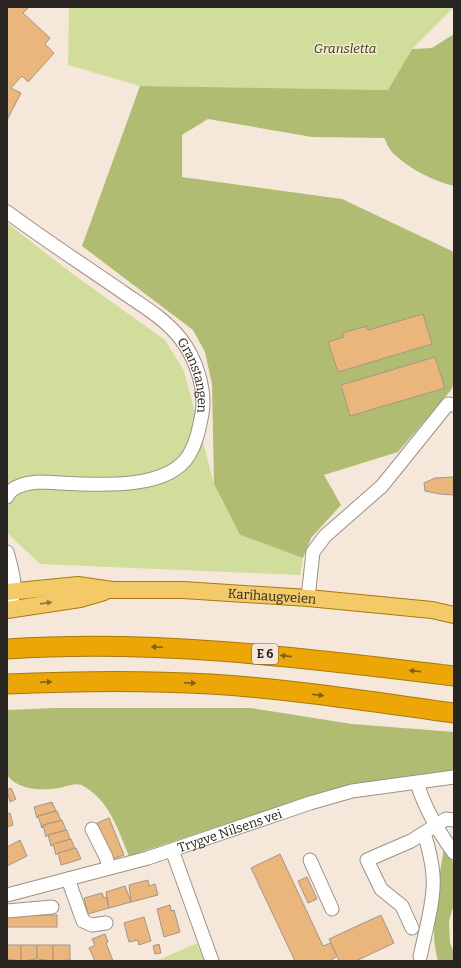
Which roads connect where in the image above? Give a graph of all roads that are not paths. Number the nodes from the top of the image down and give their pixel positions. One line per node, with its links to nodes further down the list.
1 (7, 212): 3 (street, Granstangen)
2 (454, 405): 7 (street)
3 (7, 494)
4 (7, 552): 6 (street)
5 (112, 590): 6 (main road, Karihaugveien); 7 (main road, Karihaugveien); 9 (main road, Karihaugveien, one-way to 5)
6 (11, 591): 9 (street)
7 (308, 598): 10 (main road, Karihaugveien)
8 (454, 608): 10 (main road, Karihaugveien)
9 (7, 610)
10 (432, 610): 11 (main road, Karihaugveien)
11 (454, 615)
12 (7, 649): 13 (highway, E 6, one-way to 12)
13 (454, 676)
14 (7, 684): 15 (highway, one-way to 15)
15 (454, 713)
16 (454, 777): 17 (street, Trygve Nilsens vei)
17 (417, 783): 20 (street); 21 (street, Trygve Nilsens vei)
18 (453, 819): 20 (street)
19 (92, 829): 24 (street)
20 (429, 829): 22 (street); 31 (street); 32 (street)
21 (172, 850): 24 (street, Trygve Nilsens vei); 33 (street)
22 (454, 853)
23 (310, 860): 28 (street)
24 (109, 867): 25 (street, Trygve Nilsens vei)
25 (68, 879): 26 (street, Trygve Nilsens vei); 30 (street)
26 (7, 895)
27 (52, 907): 29 (street)
28 (332, 909)
29 (7, 911)
30 (106, 922)
31 (412, 928)
32 (420, 957)
33 (212, 961)

